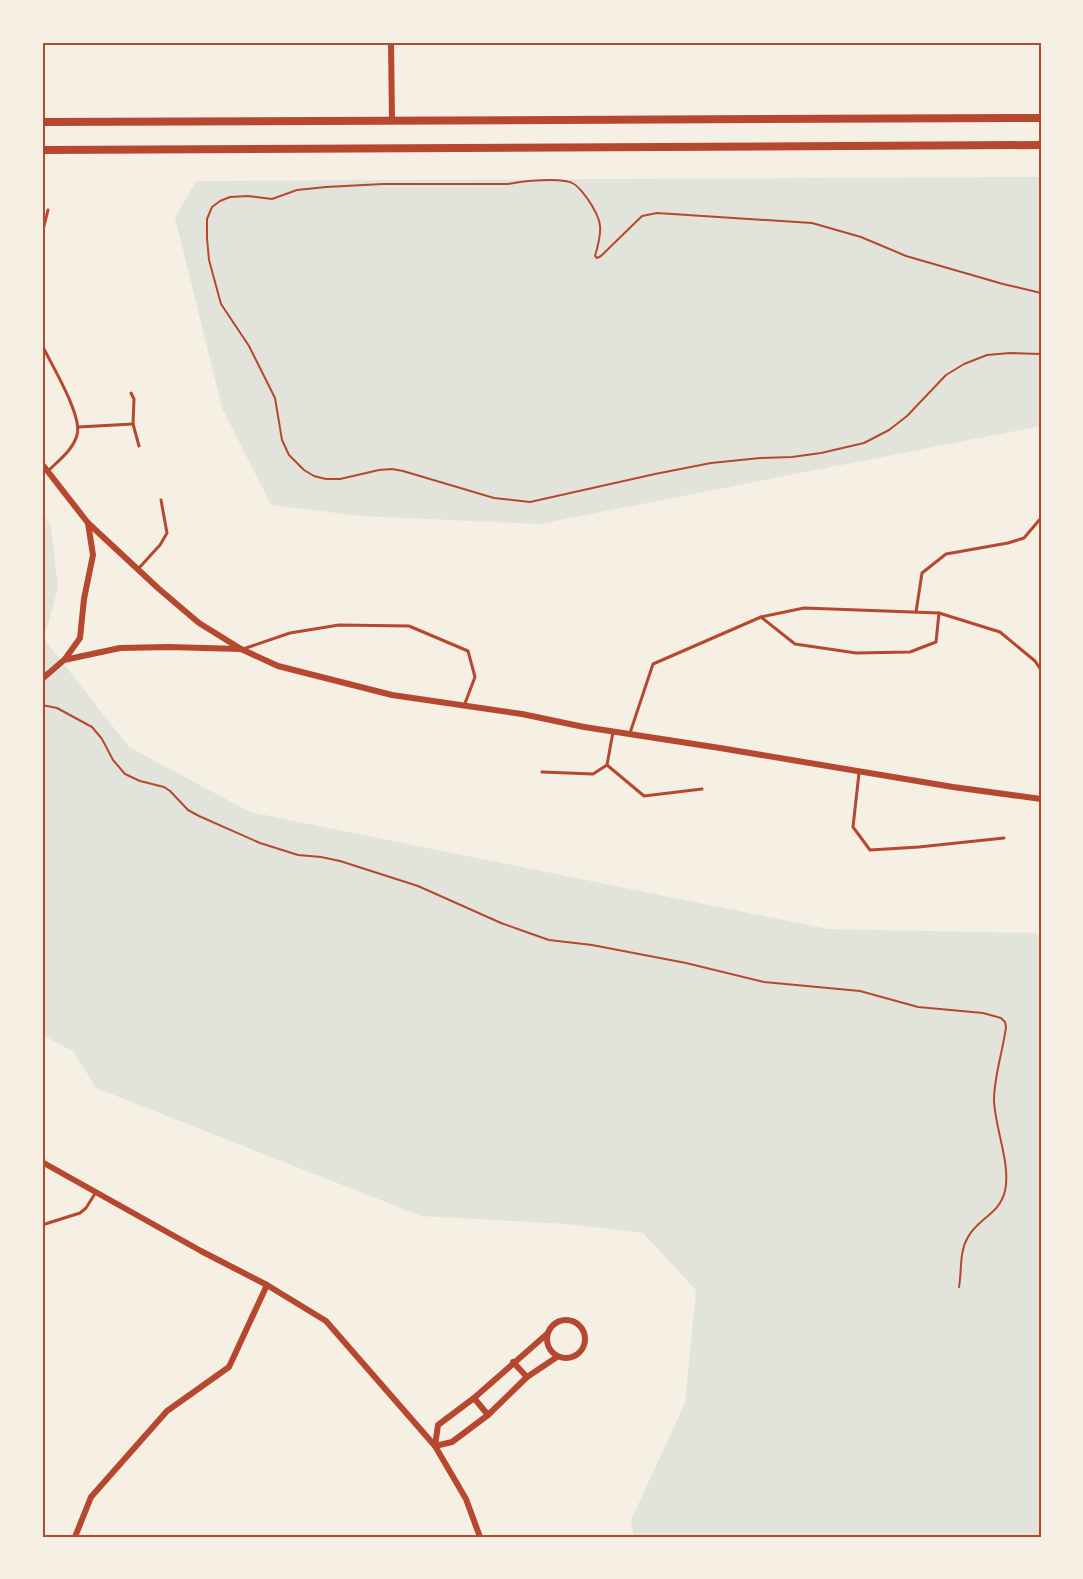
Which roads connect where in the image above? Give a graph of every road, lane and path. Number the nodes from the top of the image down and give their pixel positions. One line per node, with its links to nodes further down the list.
1 (391, 42): 3 (street)
2 (1041, 118): 3 (main road)
3 (392, 121): 4 (main road)
4 (42, 122)
5 (1041, 145): 6 (main road)
6 (42, 150)
7 (48, 210): 8 (lane)
8 (42, 234)
9 (1041, 292): 11 (path)
10 (42, 345): 14 (lane)
11 (1041, 354)
12 (131, 393): 13 (lane)
13 (133, 424): 14 (lane); 15 (lane)
14 (78, 427): 17 (lane)
15 (139, 446)
16 (42, 464): 17 (street)
17 (48, 471): 20 (street)
18 (161, 500): 21 (lane)
19 (1041, 518): 22 (lane)
20 (88, 523): 21 (street); 26 (street)
21 (138, 569): 25 (street)
22 (916, 612): 23 (lane); 24 (lane)
23 (939, 613): 24 (lane); 27 (lane)
24 (761, 617): 32 (lane)
25 (242, 649): 26 (street); 30 (street); 30 (lane)
26 (64, 660): 28 (street)
27 (1041, 670)
28 (42, 679)
29 (42, 705): 43 (path)
30 (463, 706): 31 (street)
31 (613, 732): 32 (street); 33 (lane)
32 (629, 734): 34 (street)
33 (607, 765): 35 (lane); 36 (lane)
34 (859, 771): 37 (street); 38 (lane)
35 (542, 772)
36 (702, 789)
37 (1041, 800)
38 (1004, 838)
39 (42, 1162): 40 (street)
40 (96, 1192): 41 (lane); 42 (street)
41 (42, 1225)
42 (267, 1285): 50 (street); 51 (street)
43 (959, 1287)
44 (547, 1334): 45 (street); 45 (street); 46 (street)
45 (557, 1357): 47 (street)
46 (513, 1362): 47 (street); 48 (street)
47 (527, 1377): 49 (street)
48 (474, 1398): 49 (street); 50 (street)
49 (488, 1415): 50 (street)
50 (435, 1446): 52 (street)
51 (75, 1537)
52 (480, 1537)

